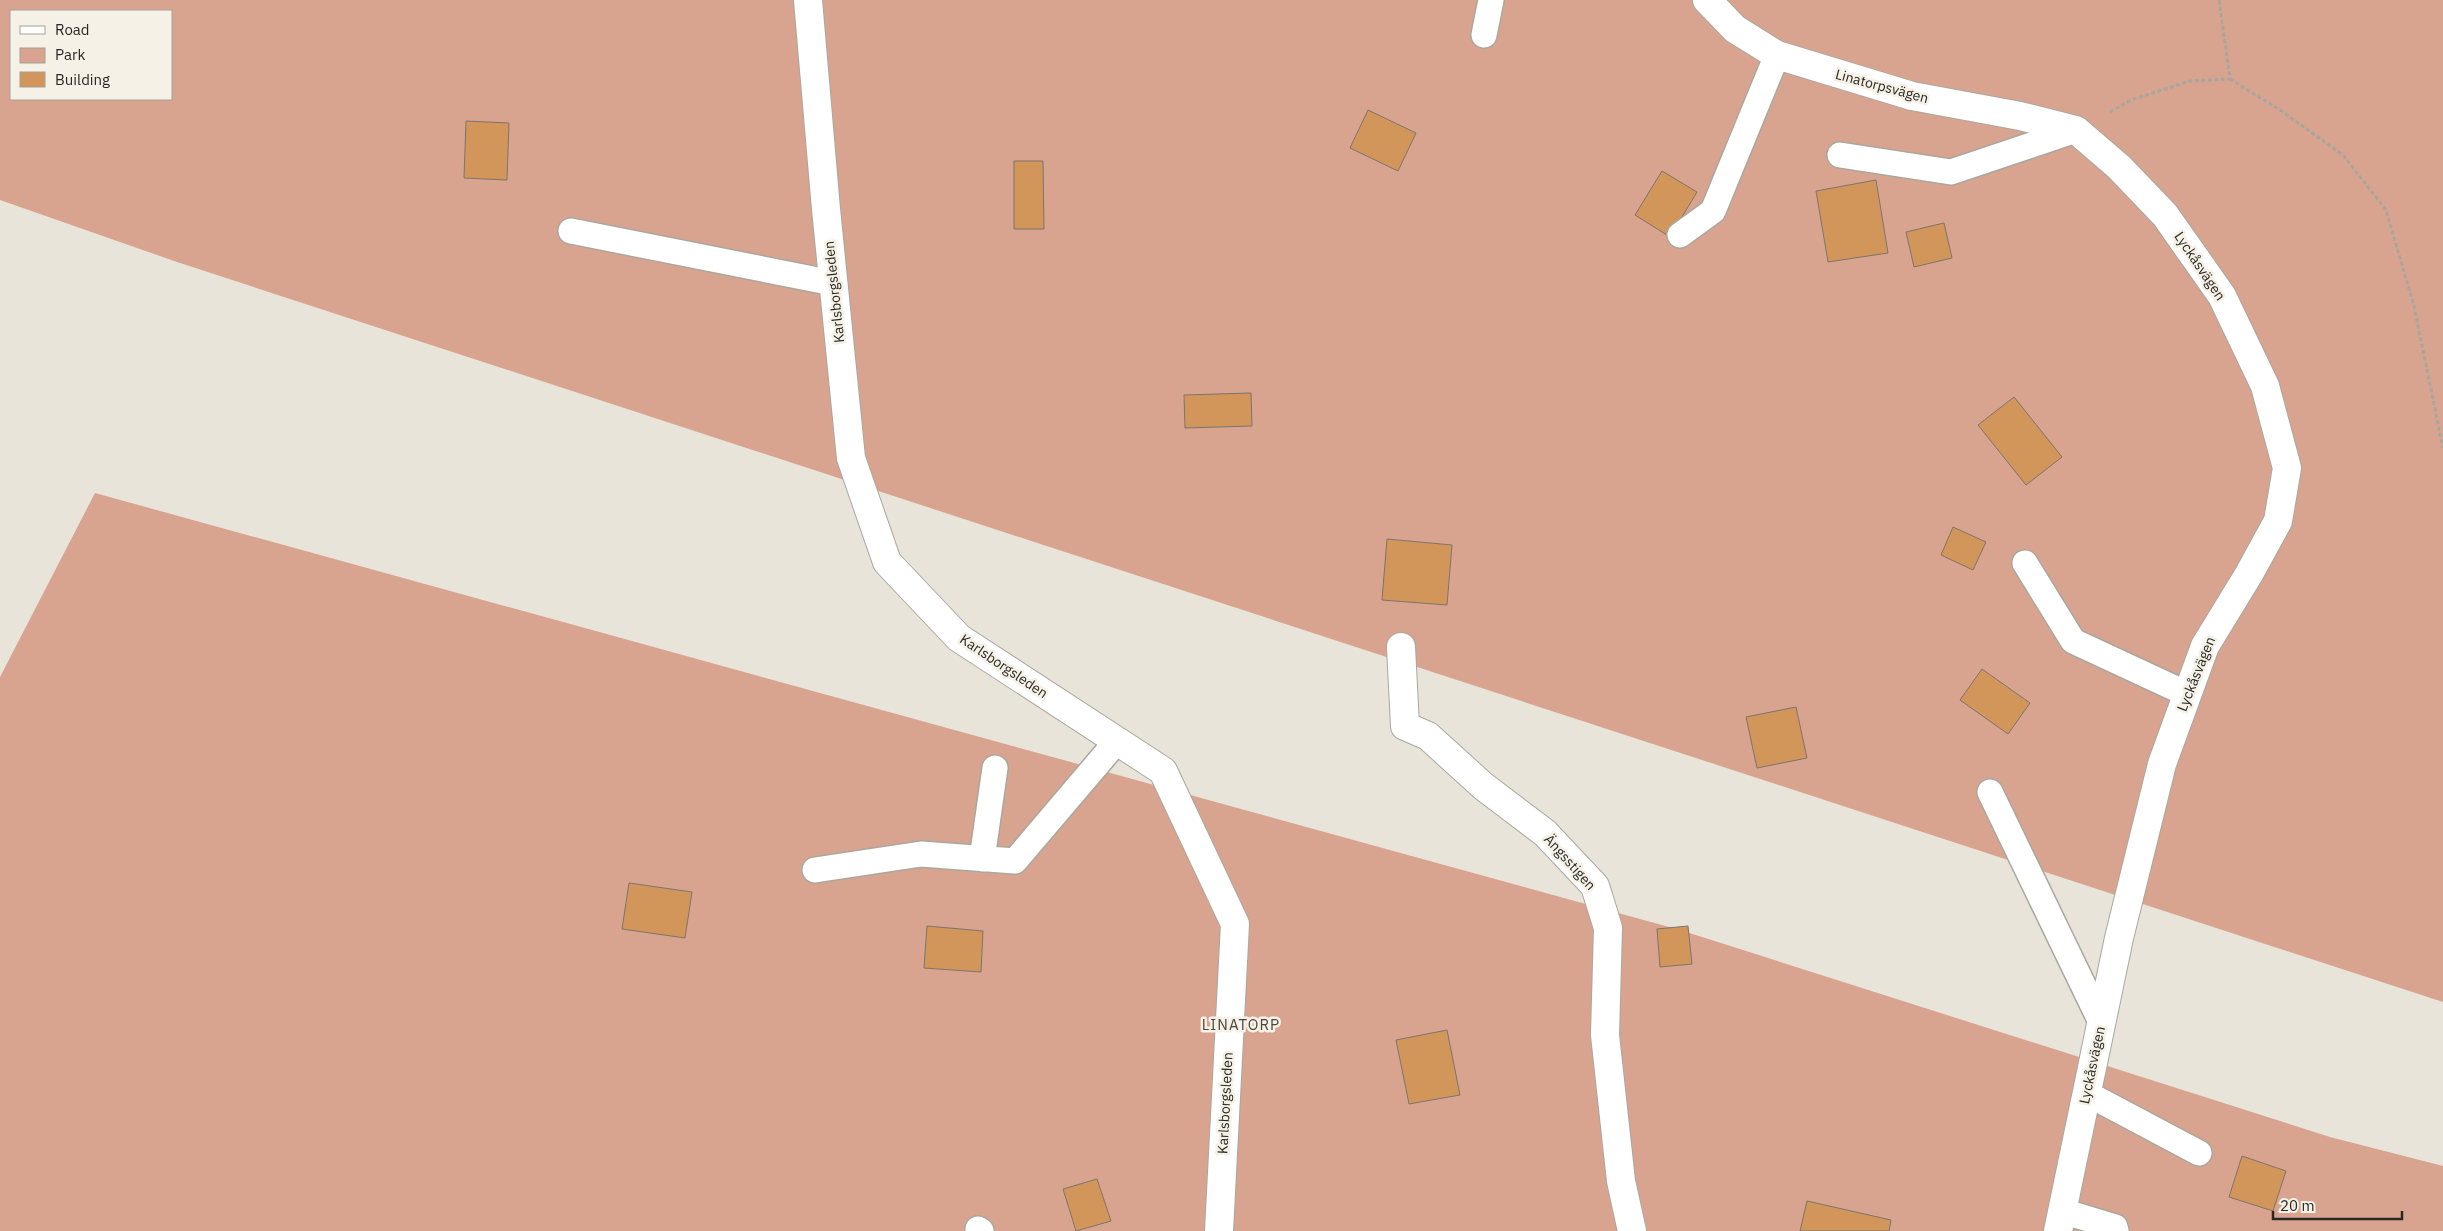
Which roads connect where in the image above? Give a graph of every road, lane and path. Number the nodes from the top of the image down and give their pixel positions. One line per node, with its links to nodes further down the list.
1 (808, 0): 12 (street, Karlsborgsleden)
2 (1491, 0): 5 (lane)
3 (1707, 0): 6 (street, Linatorpsvägen)
4 (2219, 0): 7 (path)
5 (1484, 35)
6 (1777, 56): 8 (street, Linatorpsvägen); 11 (lane)
7 (2230, 79): 8 (path); 13 (path)
8 (2076, 130): 9 (lane); 16 (street, Lyckåsvägen)
9 (1840, 155)
10 (572, 231): 12 (lane)
11 (1680, 235)
12 (833, 283): 17 (street, Karlsborgsleden)
13 (2443, 448)
14 (2026, 563): 16 (lane)
15 (1401, 647): 27 (street, Ängsstigen)
16 (2187, 694): 22 (street, Lyckåsvägen)
17 (1117, 740): 20 (lane); 26 (street, Karlsborgsleden)
18 (995, 768): 20 (lane)
19 (1990, 792): 22 (lane)
20 (982, 859): 21 (lane)
21 (815, 870)
22 (2101, 1022): 23 (street, Lyckåsvägen)
23 (2086, 1093): 24 (lane); 25 (street, Lyckåsvägen)
24 (2199, 1152)
25 (2060, 1221): 28 (lane)
26 (1220, 1231)
27 (1632, 1231)
28 (2116, 1231)

